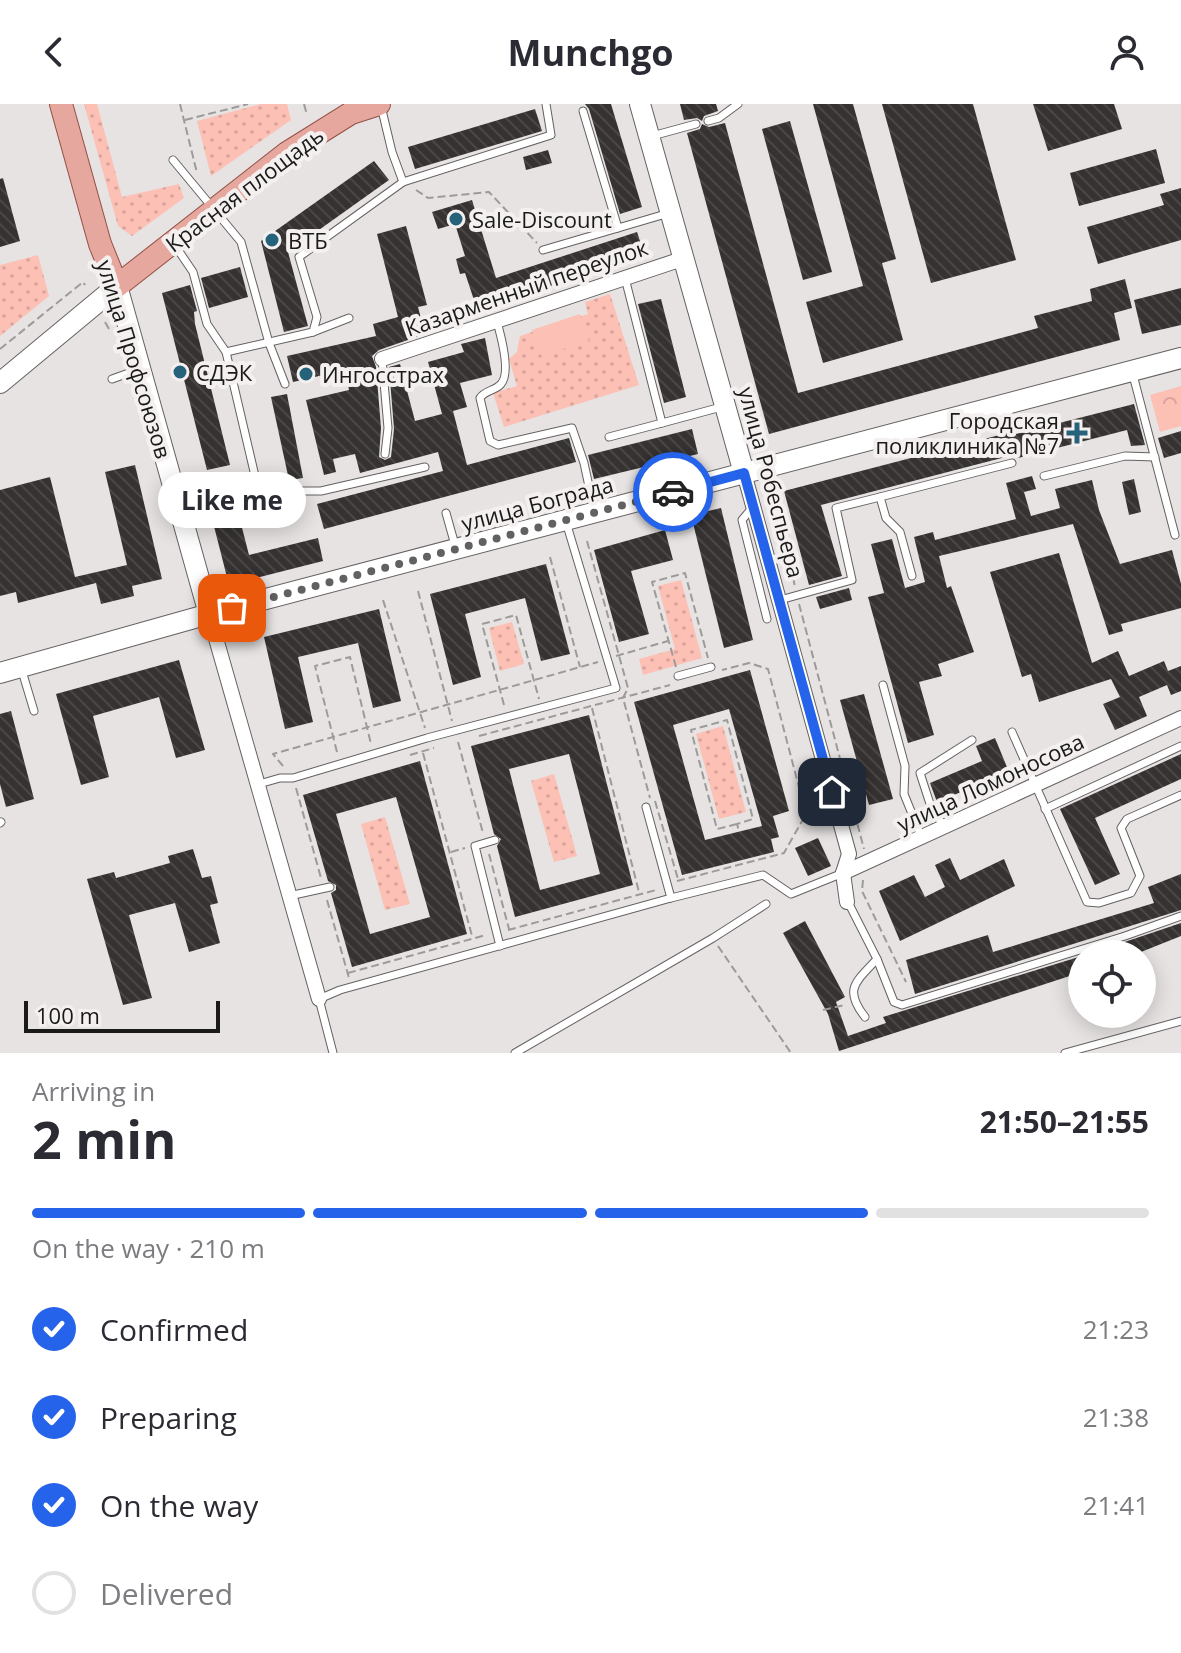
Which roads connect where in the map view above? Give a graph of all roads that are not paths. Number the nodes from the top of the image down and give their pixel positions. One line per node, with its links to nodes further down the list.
1 (61, 104): 19 (main road, улица Профсоюзов)
2 (380, 104): 11 (lane); 12 (main road, Красная площадь)
3 (546, 104): 11 (lane)
4 (640, 104): 9 (street, улица Робеспьера)
5 (738, 104): 7 (lane)
6 (583, 111): 14 (lane)
7 (708, 121)
8 (696, 124): 9 (lane)
9 (650, 137): 13 (street, улица Робеспьера)
10 (173, 160): 12 (lane)
11 (403, 182): 22 (lane)
12 (208, 202): 15 (main road, Красная площадь); 23 (lane)
13 (671, 212): 14 (lane); 17 (street, улица Робеспьера)
14 (618, 228): 16 (lane)
15 (173, 243): 19 (main road, Красная площадь); 24 (lane)
16 (543, 250)
17 (685, 258): 18 (street, Казарменный переулок); 32 (street, улица Робеспьера)
18 (625, 278): 21 (street, Казарменный переулок); 33 (lane)
19 (117, 286): 27 (street, улица Профсоюзов); 29 (street)
20 (349, 318): 22 (lane)
21 (497, 322): 26 (street, Казарменный переулок); 45 (lane)
22 (313, 332): 23 (lane)
23 (269, 343): 24 (lane); 31 (lane)
24 (226, 352): 40 (lane)
25 (1181, 358): 28 (street, улица Бограда)
26 (382, 359): 35 (lane)
27 (140, 369): 30 (lane); 42 (street, улица Профсоюзов)
28 (1132, 371): 36 (lane); 39 (street, улица Бограда)
29 (1, 379)
30 (112, 379)
31 (285, 384)
32 (727, 406): 33 (lane); 39 (street, улица Робеспьера)
33 (662, 423): 34 (lane)
34 (609, 437)
35 (385, 454)
36 (1155, 457): 41 (lane); 48 (lane)
37 (1012, 463): 43 (lane)
38 (425, 467): 40 (lane)
39 (744, 473): 44 (street, улица Робеспьера); 45 (street, улица Бограда)
40 (255, 476): 42 (lane)
41 (1044, 476)
42 (175, 491): 52 (street, улица Профсоюзов)
43 (880, 497): 50 (lane); 51 (lane)
44 (753, 506): 51 (street, улица Робеспьера); 53 (lane)
45 (595, 512): 47 (street, улица Бограда)
46 (446, 513): 49 (lane)
47 (566, 520): 49 (street, улица Бограда); 64 (lane)
48 (1175, 535)
49 (456, 549): 52 (street, улица Бограда)
50 (912, 576)
51 (779, 601): 72 (street, улица Робеспьера)
52 (209, 614): 54 (street, улица Бограда); 64 (street)
53 (767, 619)
54 (21, 667): 56 (street, улица Бограда); 59 (lane)
55 (711, 667): 57 (lane)
56 (0, 673)
57 (679, 679)
58 (883, 685): 70 (lane)
59 (34, 711)
60 (1181, 718): 65 (street, улица Ломоносова)
61 (1012, 732): 65 (lane)
62 (972, 740): 69 (lane)
63 (1181, 746): 68 (lane)
64 (259, 784): 74 (street)
65 (1036, 786): 68 (lane); 69 (street, улица Ломоносова)
66 (1181, 795): 68 (lane)
67 (646, 807): 75 (lane)
68 (1045, 809)
69 (945, 827): 70 (street, улица Ломоносова)
70 (922, 838): 72 (street, улица Ломоносова)
71 (495, 840): 79 (lane)
72 (843, 873): 75 (lane); 76 (street)
73 (326, 888): 74 (lane)
74 (289, 896): 81 (street)
75 (671, 898): 79 (lane)
76 (847, 902): 80 (lane)
77 (766, 904): 86 (lane)
78 (1181, 916): 80 (lane)
79 (500, 946): 81 (lane)
80 (877, 959): 82 (lane)
81 (319, 999): 85 (lane)
82 (865, 1017)
83 (1181, 1021): 84 (lane)
84 (1097, 1044): 87 (lane); 88 (lane)
85 (333, 1053)
86 (515, 1053)
87 (1065, 1053)
88 (1100, 1053)

